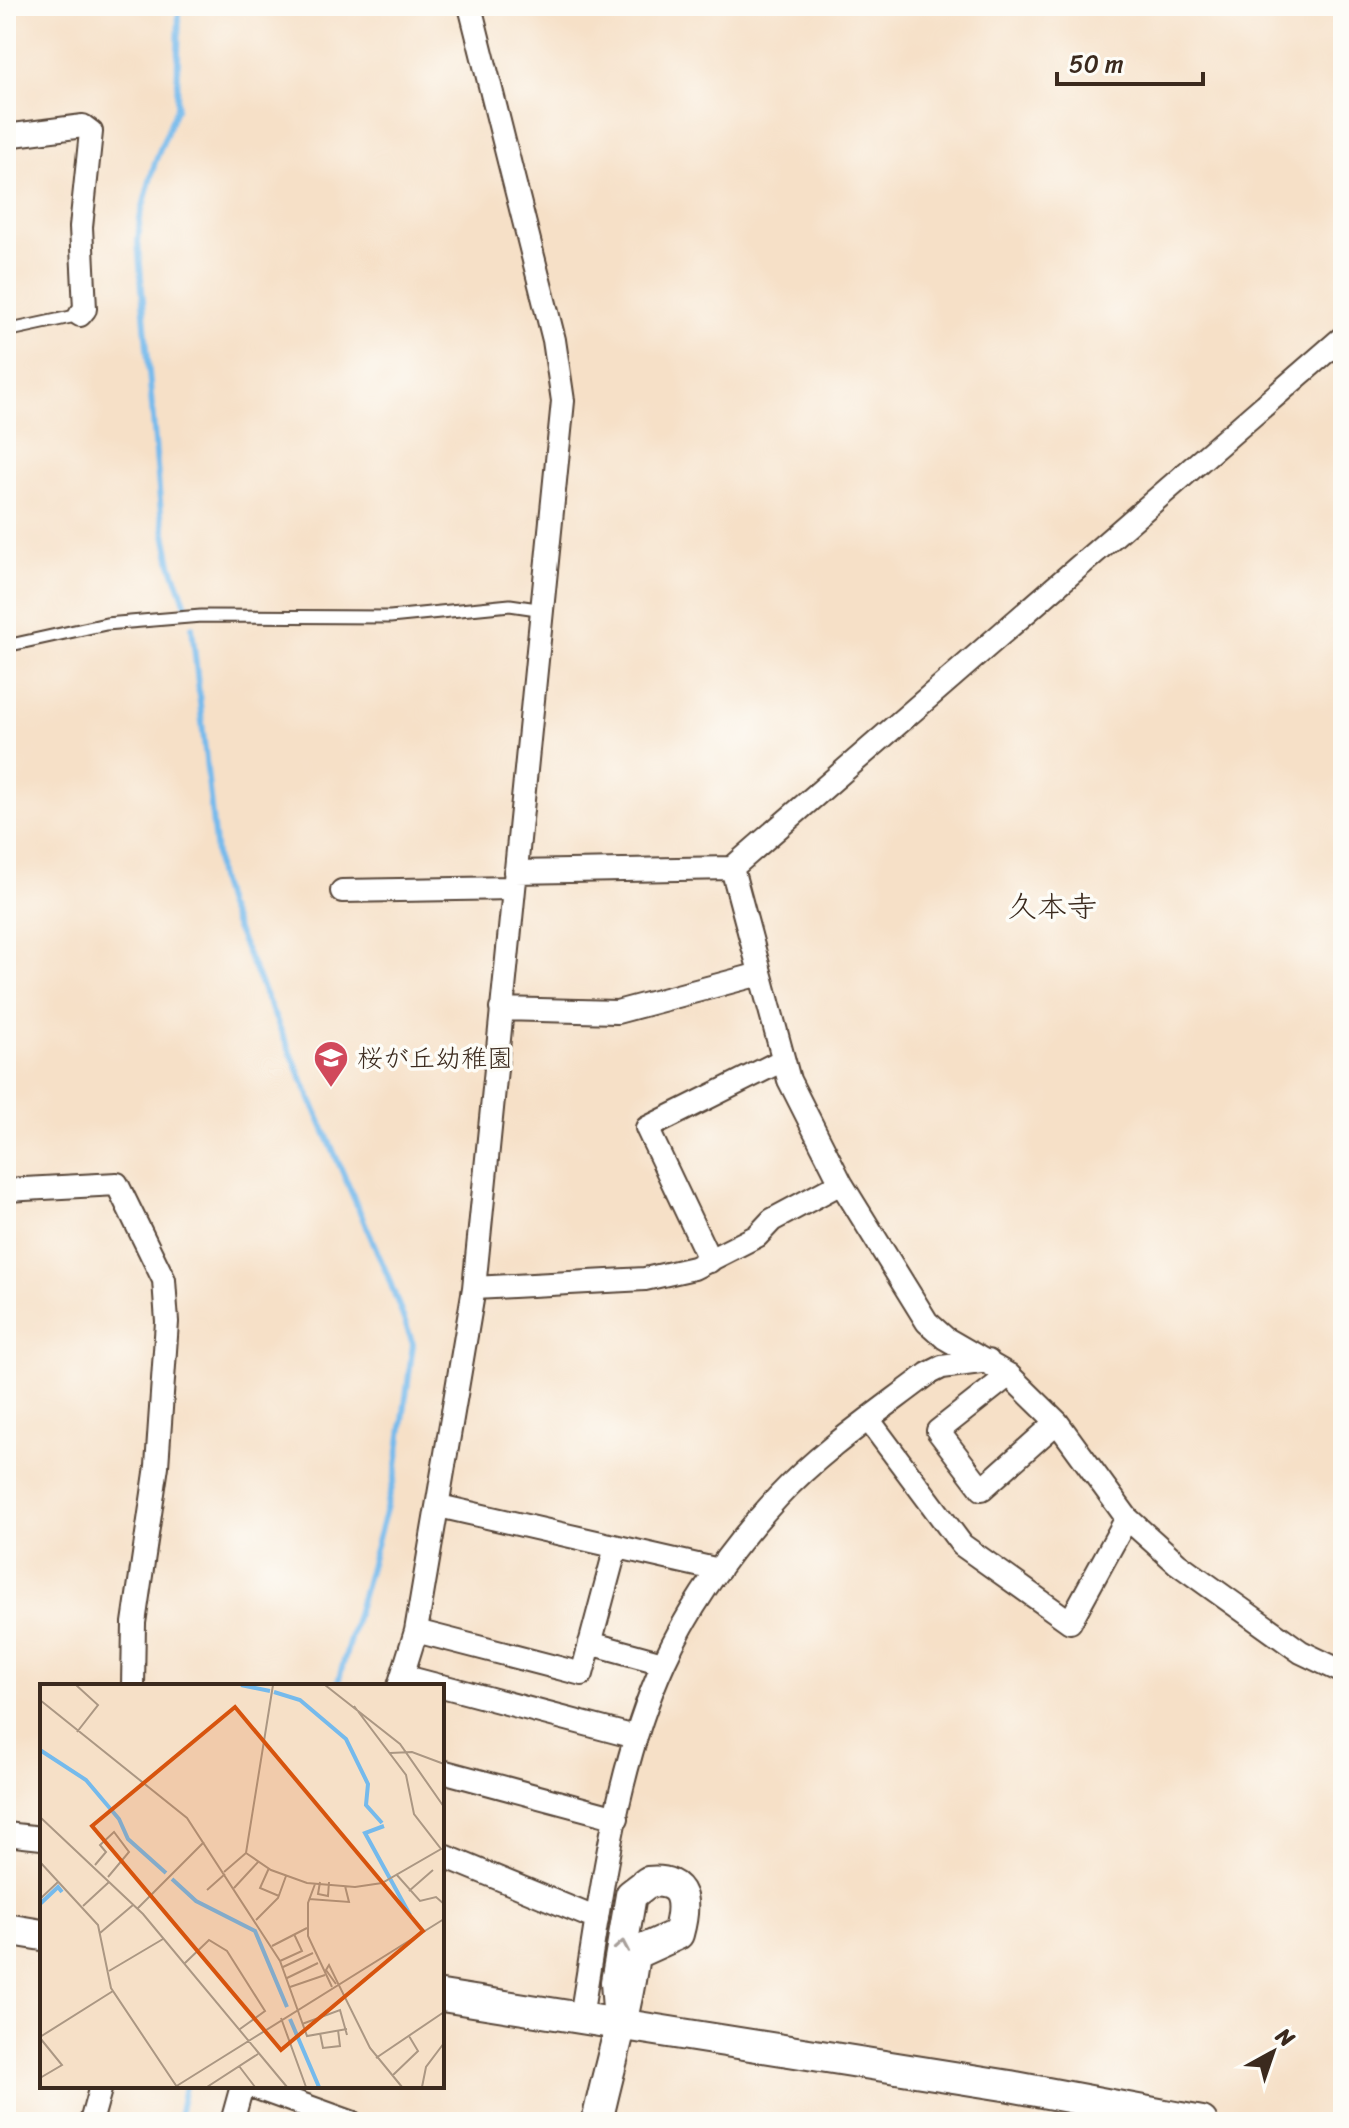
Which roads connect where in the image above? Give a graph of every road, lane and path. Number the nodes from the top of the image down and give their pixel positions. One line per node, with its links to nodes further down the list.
1 (470, 6): 6 (street)
2 (6, 136): 3 (street)
3 (80, 315): 4 (lane)
4 (6, 331)
5 (1343, 337): 8 (street)
6 (544, 610): 7 (lane); 9 (street)
7 (6, 646)
8 (732, 868): 9 (street); 11 (street)
9 (514, 880): 10 (street); 12 (street)
10 (342, 891)
11 (760, 974): 12 (street); 13 (street)
12 (501, 1009): 17 (street)
13 (783, 1060): 14 (street); 16 (street)
14 (841, 1183): 16 (street); 18 (street)
15 (6, 1190): 31 (street)
16 (710, 1261): 17 (street)
17 (474, 1288): 22 (street)
18 (988, 1361): 19 (street); 20 (street)
19 (1009, 1375): 21 (street); 21 (street)
20 (868, 1419): 23 (street); 25 (street)
21 (1057, 1422): 23 (street)
22 (439, 1506): 24 (street); 26 (street)
23 (1127, 1518): 29 (street)
24 (616, 1547): 25 (street); 27 (street)
25 (719, 1570): 28 (street)
26 (416, 1631): 27 (street); 30 (street)
27 (590, 1643): 28 (street)
28 (663, 1663): 34 (street)
29 (1343, 1672)
30 (400, 1681): 32 (street)
31 (133, 1684)
32 (425, 1684)
33 (444, 1687): 34 (street)
34 (635, 1737): 36 (street)
35 (444, 1772): 36 (street)
36 (617, 1818): 40 (street)
37 (6, 1834): 38 (street)
38 (40, 1838)
39 (444, 1856): 40 (street)
40 (597, 1919): 44 (street)
41 (6, 1929): 42 (street)
42 (40, 1935)
43 (444, 1996): 44 (street)
44 (581, 2017): 45 (street)
45 (619, 2023): 52 (street); 53 (street)
46 (100, 2088): 49 (street)
47 (241, 2088): 50 (street)
48 (257, 2088): 51 (street)
49 (91, 2122)
50 (232, 2122)
51 (351, 2122)
52 (597, 2122)
53 (1202, 2122)

